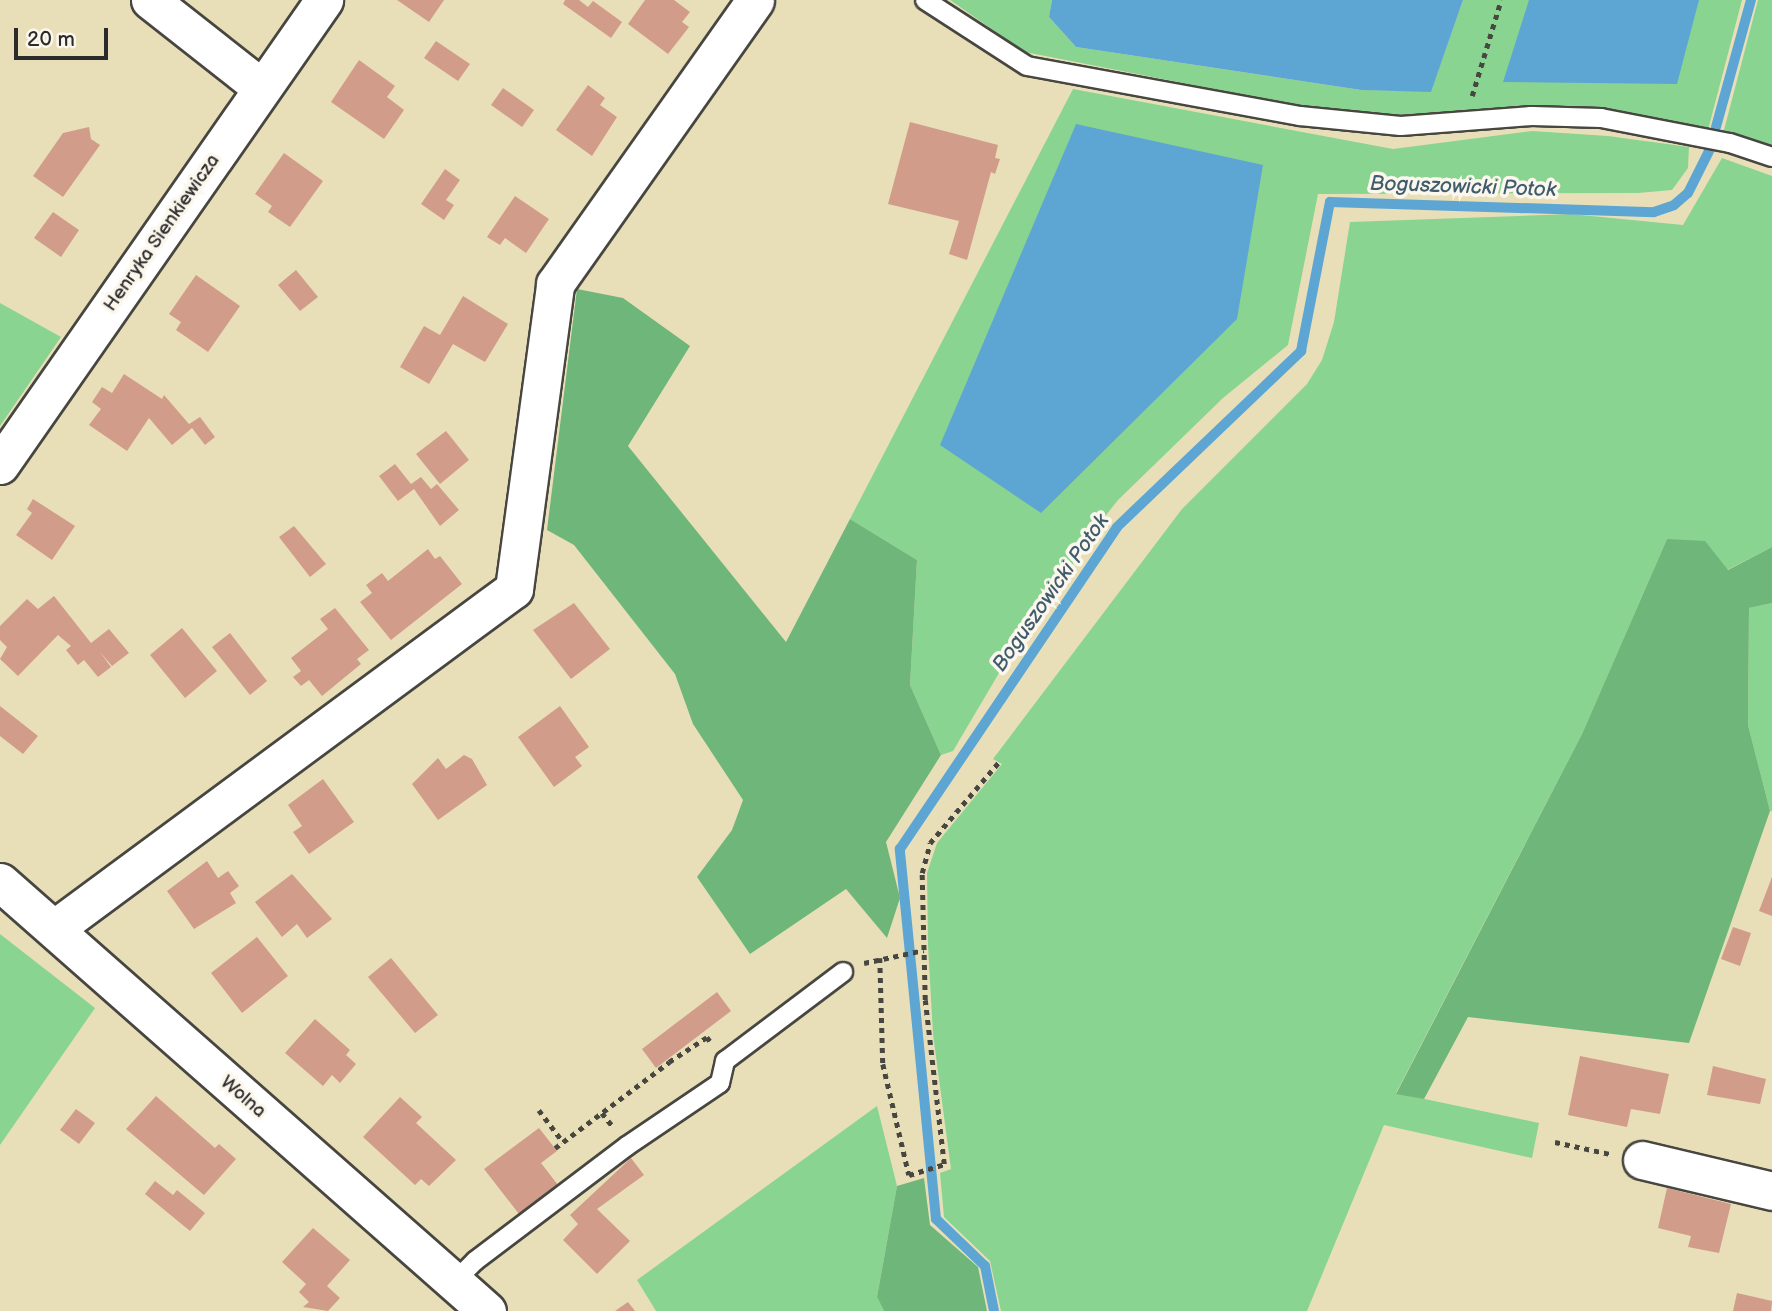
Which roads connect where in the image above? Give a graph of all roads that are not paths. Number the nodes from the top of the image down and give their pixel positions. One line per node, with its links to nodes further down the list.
1 (150, 0): 5 (street)
2 (324, 0): 5 (street, Henryka Sienkiewicza)
3 (755, 0): 9 (street)
4 (925, 0): 6 (lane)
5 (262, 88): 7 (street, Henryka Sienkiewicza)
6 (1772, 157)
7 (0, 465)
8 (0, 882): 9 (street, Wolna)
9 (54, 929): 13 (street, Wolna)
10 (843, 972): 13 (lane)
11 (1642, 1160): 12 (street)
12 (1772, 1191)
13 (454, 1283): 14 (street, Wolna)
14 (487, 1311)

